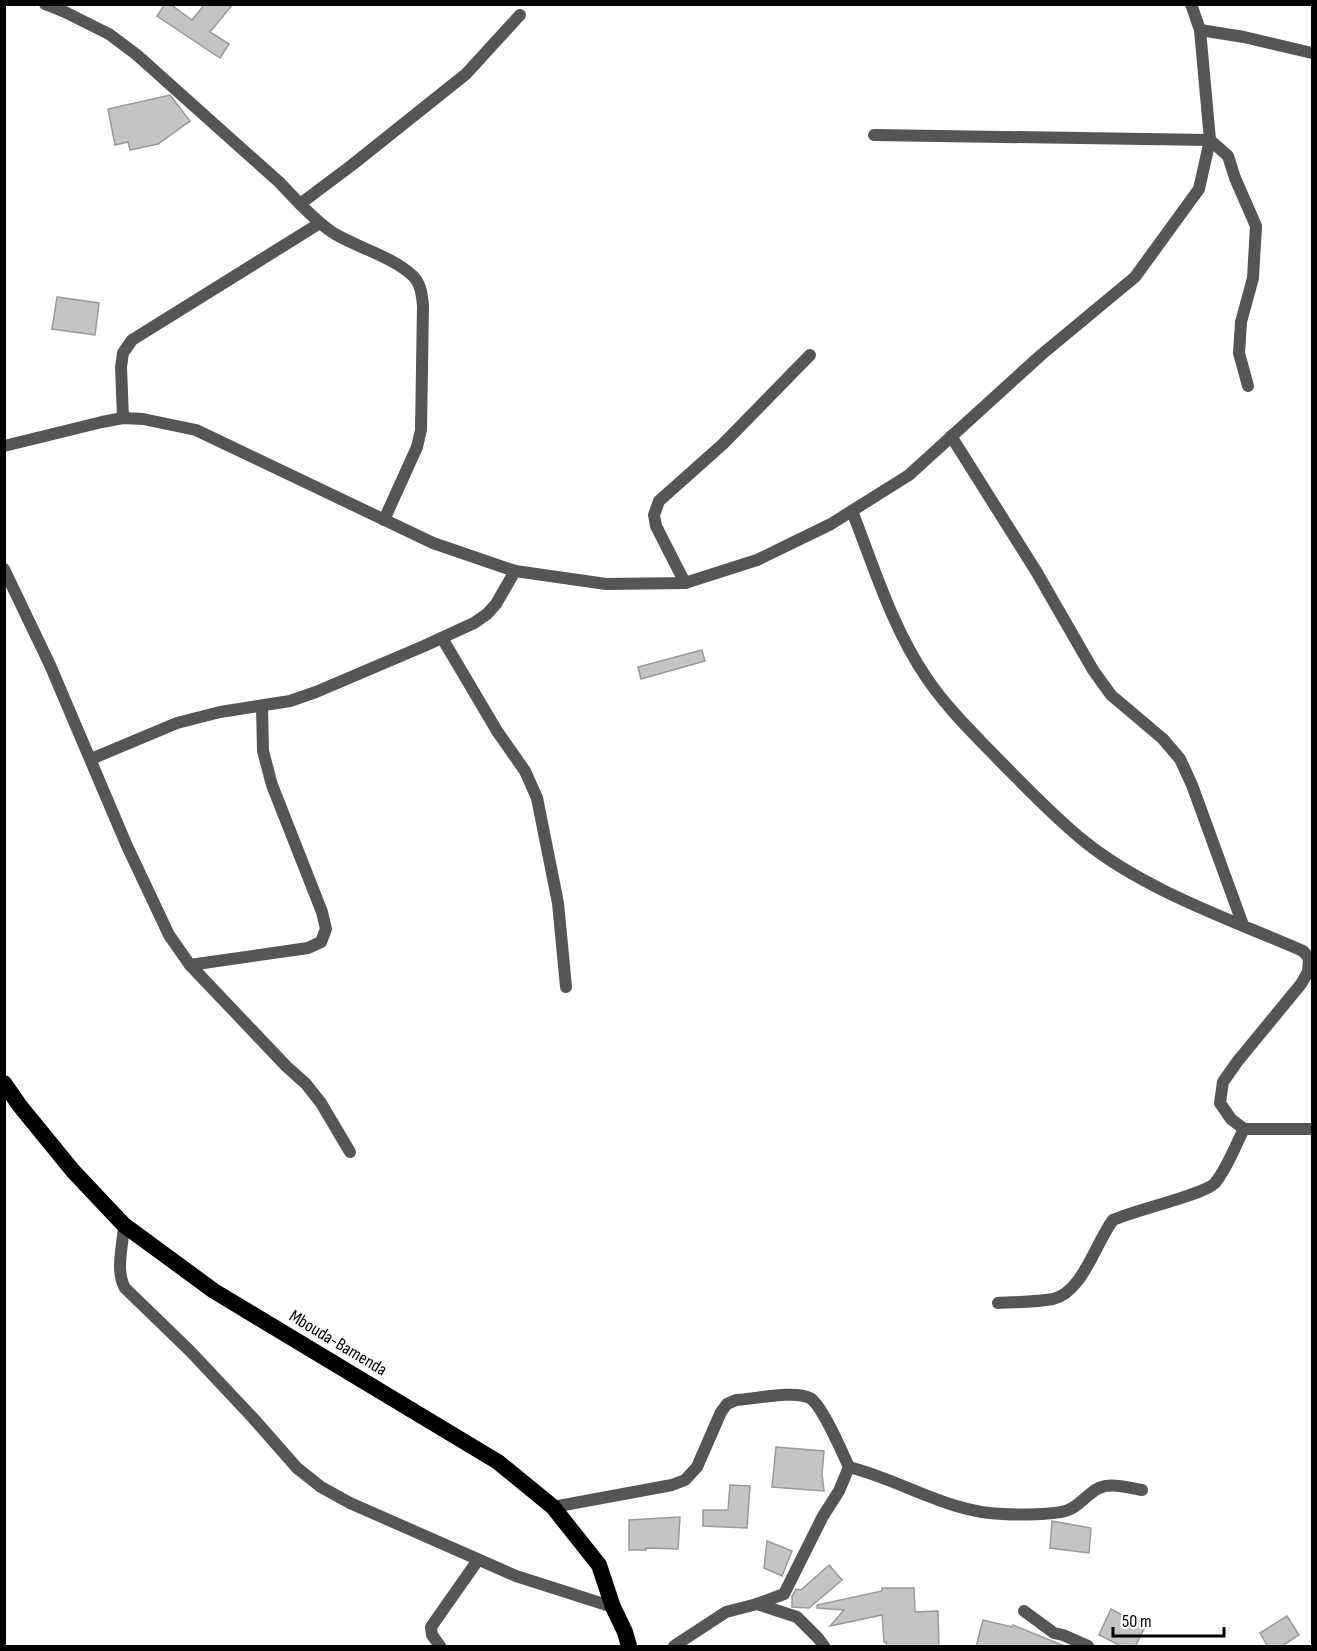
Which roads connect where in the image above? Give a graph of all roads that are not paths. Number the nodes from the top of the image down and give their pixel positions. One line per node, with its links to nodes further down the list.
1 (45, 4): 8 (street)
2 (1191, 4): 4 (street)
3 (520, 15): 8 (street)
4 (1200, 30): 5 (street); 7 (street)
5 (1312, 53)
6 (874, 135): 7 (street)
7 (1210, 140): 11 (street); 13 (street)
8 (300, 204): 9 (street)
9 (320, 224): 12 (street); 16 (street)
10 (810, 355): 19 (street)
11 (1248, 386)
12 (123, 418): 14 (street); 16 (street)
13 (951, 436): 15 (street); 23 (street)
14 (4, 446)
15 (852, 511): 19 (street); 23 (street)
16 (384, 520): 18 (street)
17 (4, 569): 22 (street)
18 (515, 571): 19 (street); 20 (street)
19 (685, 583)
20 (442, 638): 21 (street); 25 (street)
21 (262, 706): 22 (street); 24 (street)
22 (91, 759): 24 (street)
23 (1243, 925): 27 (street)
24 (190, 965): 29 (street)
25 (566, 987)
26 (4, 1083): 30 (highway, Mbouda-Bamenda)
27 (1244, 1129): 28 (street); 31 (street)
28 (1312, 1129)
29 (350, 1152)
30 (124, 1225): 34 (highway, Mbouda-Bamenda); 35 (street)
31 (998, 1304)
32 (849, 1467): 33 (street); 34 (street); 36 (street)
33 (1142, 1490)
34 (554, 1507): 37 (highway, Mbouda-Bamenda)
35 (478, 1560): 37 (street); 39 (street)
36 (757, 1604): 41 (street); 42 (street)
37 (613, 1607): 40 (highway, Mbouda-Bamenda)
38 (1024, 1611): 43 (street)
39 (440, 1647)
40 (628, 1647)
41 (674, 1647)
42 (824, 1647)
43 (1088, 1647)

